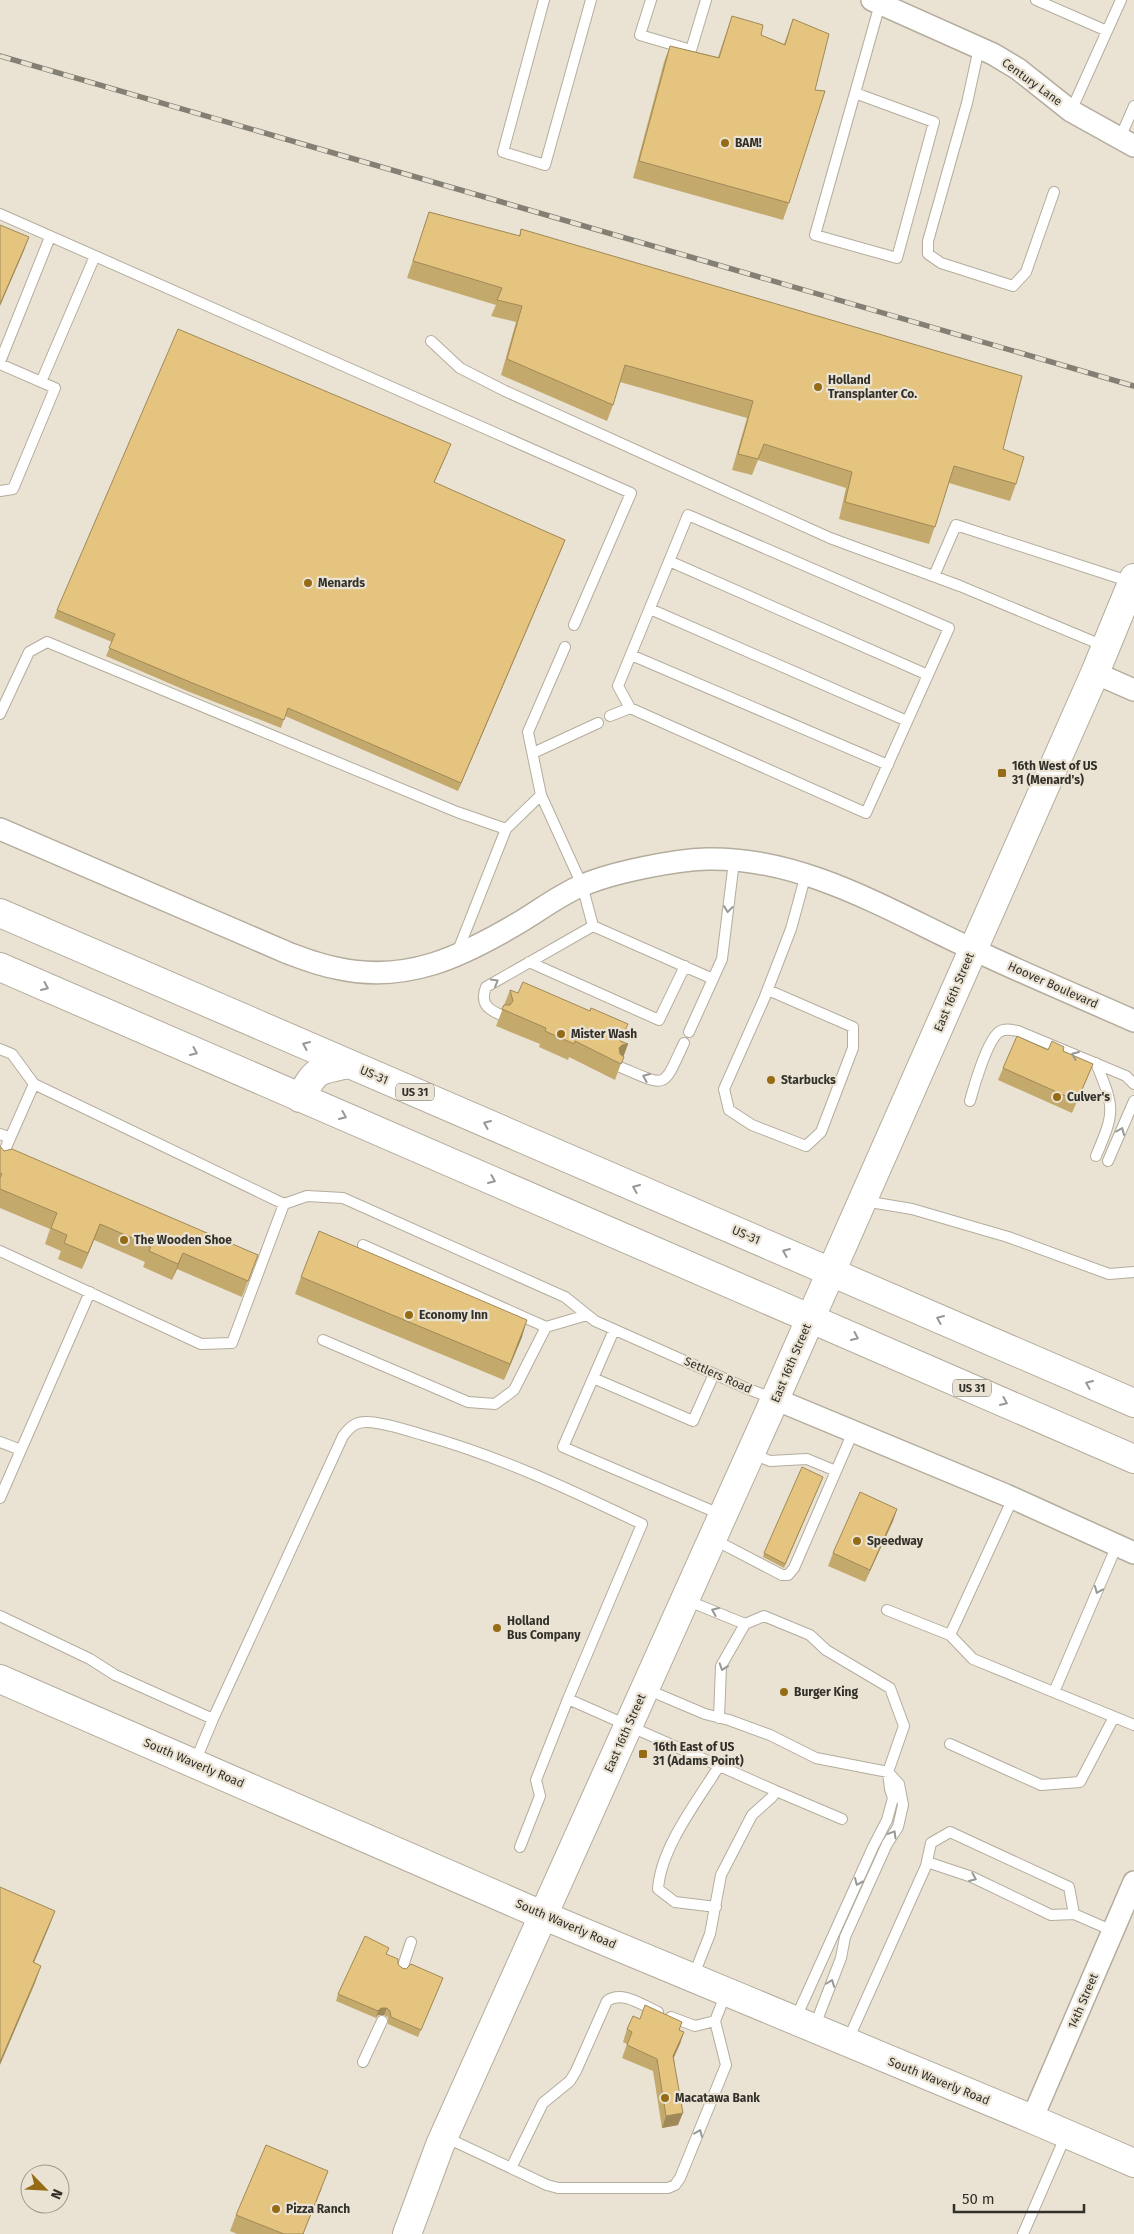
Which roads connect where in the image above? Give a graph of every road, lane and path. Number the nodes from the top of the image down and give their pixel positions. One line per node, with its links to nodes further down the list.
1 (544, 0): 2 (lane)
2 (591, 0)
3 (651, 0): 4 (lane)
4 (706, 0)
5 (1036, 0): 8 (lane)
6 (1121, 0): 8 (lane)
7 (889, 4): 9 (street, Century Lane); 10 (lane)
8 (1107, 31): 12 (lane)
9 (979, 48): 12 (street, Century Lane); 14 (lane)
10 (855, 93): 10 (lane)
11 (1134, 106): 13 (lane)
12 (1072, 111): 13 (street, Century Lane)
13 (1127, 142)
14 (1054, 192)
15 (0, 214): 16 (lane)
16 (50, 236): 17 (lane); 19 (lane)
17 (95, 256): 20 (lane); 26 (lane)
18 (431, 342): 23 (lane)
19 (0, 363): 20 (lane)
20 (41, 382): 21 (lane)
21 (0, 491)
22 (669, 561): 25 (lane); 31 (lane); 31 (lane)
23 (934, 576): 24 (lane); 28 (lane)
24 (1133, 580): 28 (main road, East 16th Street)
25 (650, 609): 29 (lane); 36 (lane)
26 (574, 625)
27 (565, 646): 38 (lane)
28 (1106, 646): 30 (main road, East 16th Street)
29 (631, 655): 33 (lane); 39 (lane)
30 (1095, 673): 32 (street); 48 (main road, East 16th Street)
31 (928, 675): 36 (lane)
32 (1134, 690)
33 (630, 708): 35 (lane); 39 (lane)
34 (0, 714): 42 (lane)
35 (610, 716)
36 (908, 721): 39 (lane)
37 (598, 723): 38 (lane)
38 (533, 753): 40 (lane)
39 (888, 765)
40 (541, 795): 42 (lane); 45 (lane)
41 (0, 829): 49 (street, Hoover Boulevard)
42 (506, 829): 49 (lane)
43 (734, 860): 44 (street, Hoover Boulevard); 45 (street, Hoover Boulevard); 53 (lane, one-way to 53)
44 (806, 874): 48 (street, Hoover Boulevard); 54 (lane)
45 (582, 885): 47 (lane); 49 (street, Hoover Boulevard)
46 (0, 913): 60 (main road, US-31 / US 31, one-way to 46)
47 (593, 926): 50 (lane); 51 (lane)
48 (972, 949): 56 (street, Hoover Boulevard); 73 (main road, East 16th Street)
49 (455, 957)
50 (530, 962): 51 (lane); 55 (lane, one-way to 50)
51 (685, 966): 53 (lane)
52 (0, 967): 65 (main road, US 31, one-way to 65)
53 (713, 978): 57 (lane)
54 (768, 990): 54 (lane)
55 (501, 1016)
56 (1134, 1021)
57 (689, 1032)
58 (684, 1043): 62 (lane, one-way to 62)
59 (0, 1049): 63 (lane)
60 (350, 1064): 65 (main road); 77 (main road, US-31 / US 31, one-way to 60)
61 (1096, 1064): 64 (lane); 66 (lane, one-way to 66); 70 (lane)
62 (620, 1067)
63 (34, 1084): 69 (lane); 74 (lane)
64 (1134, 1084)
65 (300, 1098): 81 (main road, US 31, one-way to 81)
66 (970, 1101)
67 (1134, 1101): 72 (lane, one-way to 67)
68 (0, 1134): 69 (lane)
69 (10, 1138): 71 (lane)
70 (1096, 1156)
71 (0, 1161)
72 (1108, 1161)
73 (862, 1201): 77 (main road, East 16th Street); 78 (lane)
74 (284, 1204): 79 (lane); 80 (lane, Settlers Road)
75 (363, 1245): 82 (lane)
76 (0, 1251): 79 (lane)
77 (830, 1272): 81 (main road, East 16th Street); 88 (main road, US 31, one-way to 77)
78 (1134, 1272)
79 (90, 1292): 91 (lane)
80 (587, 1315): 82 (lane); 83 (lane, Settlers Road)
81 (810, 1317): 87 (main road, East 16th Street); 93 (main road, US 31, one-way to 93)
82 (546, 1327): 84 (lane)
83 (614, 1330): 85 (lane, Settlers Road); 86 (lane)
84 (323, 1340)
85 (714, 1374): 86 (lane); 87 (lane, Settlers Road)
86 (593, 1378): 97 (lane)
87 (775, 1399): 89 (street, Settlers Road); 92 (main road, East 16th Street)
88 (1134, 1403)
89 (853, 1432): 94 (lane); 96 (street, Settlers Road)
90 (0, 1442): 91 (lane)
91 (21, 1450): 95 (lane)
92 (751, 1453): 94 (lane); 97 (main road, East 16th Street)
93 (1134, 1458)
94 (836, 1471): 97 (lane)
95 (0, 1498)
96 (1013, 1498): 98 (street, Settlers Road); 103 (lane)
97 (718, 1527): 99 (main road, East 16th Street)
98 (1126, 1549): 106 (lane, one-way to 106)
99 (685, 1599): 102 (lane, one-way to 99); 105 (main road, East 16th Street)
100 (888, 1610): 103 (lane)
101 (0, 1616): 110 (lane)
102 (745, 1624): 109 (lane, one-way to 109); 116 (lane)
103 (950, 1635): 106 (lane)
104 (0, 1679): 114 (main road, South Waverly Road)
105 (644, 1689): 109 (lane); 112 (main road, East 16th Street)
106 (1054, 1692): 108 (lane)
107 (568, 1700): 110 (lane); 112 (lane); 119 (lane)
108 (1114, 1717): 111 (lane); 113 (lane)
109 (719, 1718): 116 (lane)
110 (213, 1719): 114 (lane)
111 (1134, 1726)
112 (628, 1727): 115 (lane); 124 (main road, East 16th Street)
113 (950, 1744)
114 (194, 1763): 124 (main road, South Waverly Road)
115 (719, 1766): 117 (lane); 122 (lane)
116 (888, 1772): 132 (lane, one-way to 132); 132 (lane, one-way to 116)
117 (776, 1791): 118 (lane); 122 (lane)
118 (842, 1819)
119 (520, 1847)
120 (927, 1862): 123 (lane, one-way to 123); 123 (lane); 133 (lane)
121 (1134, 1882): 125 (street, 14th Street)
122 (716, 1907): 128 (lane)
123 (1074, 1914): 125 (lane)
124 (542, 1915): 128 (main road, South Waverly Road); 137 (main road, East 16th Street)
125 (1113, 1931): 135 (street, 14th Street)
126 (411, 1942): 127 (lane)
127 (402, 1969)
128 (693, 1978): 129 (main road, South Waverly Road)
129 (726, 1992): 131 (lane); 132 (main road, South Waverly Road)
130 (382, 2021): 134 (lane)
131 (715, 2021): 139 (lane); 139 (lane, one-way to 131)
132 (804, 2025): 133 (main road, South Waverly Road)
133 (847, 2043): 135 (main road, South Waverly Road)
134 (363, 2062)
135 (1032, 2119): 136 (main road, South Waverly Road)
136 (1066, 2134): 138 (main road, South Waverly Road); 142 (lane)
137 (442, 2140): 139 (lane); 140 (main road, East 16th Street); 141 (main road, East 16th Street)
138 (1134, 2163)
139 (511, 2168)
140 (392, 2234)
141 (407, 2234)
142 (1023, 2234)

